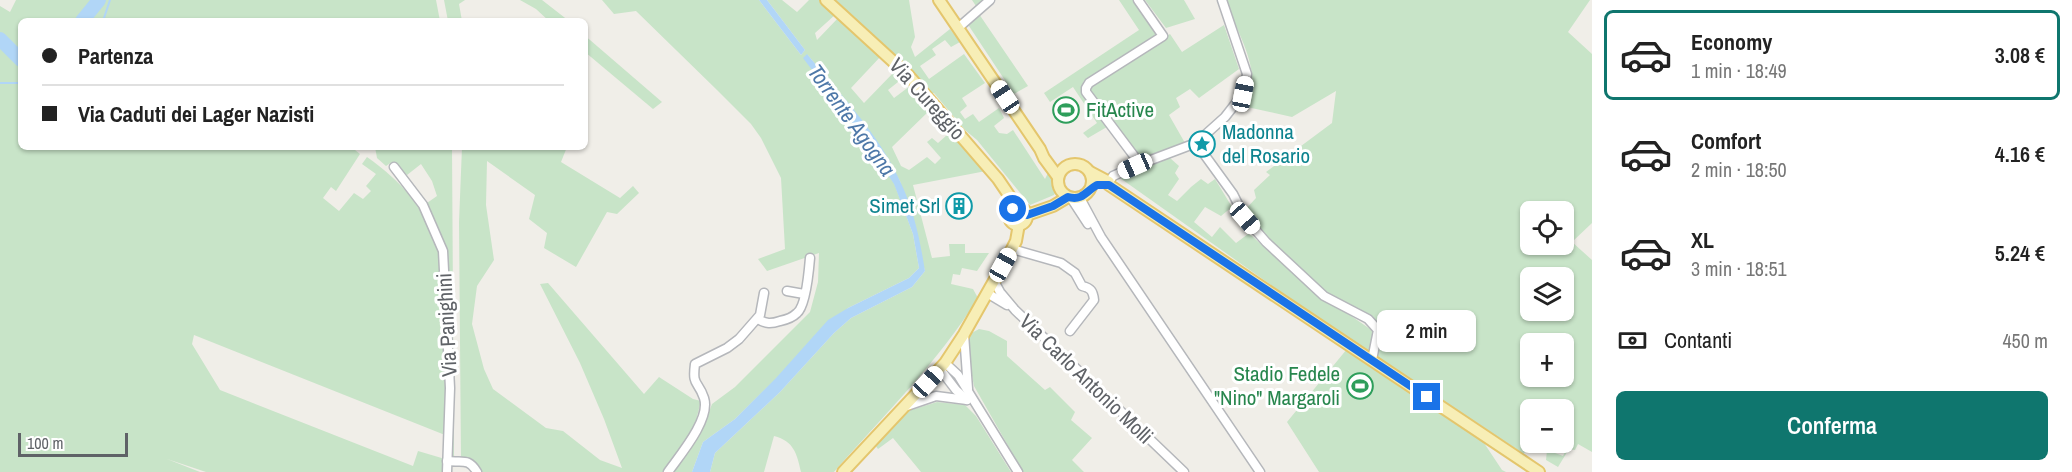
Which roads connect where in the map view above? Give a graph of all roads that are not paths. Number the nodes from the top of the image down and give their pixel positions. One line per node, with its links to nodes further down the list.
1 (826, 0): 15 (main road, Via Cureggio)
2 (939, 0): 6 (main road)
3 (990, 0): 6 (street)
4 (1222, 0): 7 (street)
5 (1142, 1): 8 (street)
6 (958, 28): 10 (main road)
7 (1196, 143): 8 (street); 29 (street)
8 (1140, 164): 12 (street)
9 (394, 167): 35 (street, Via Panighini)
10 (1061, 172): 11 (main road); 14 (main road)
11 (1090, 172): 12 (main road); 13 (main road)
12 (1109, 184): 13 (main road); 29 (main road)
13 (1091, 188): 14 (main road)
14 (1070, 196): 16 (main road); 42 (street)
15 (1017, 207): 16 (main road); 17 (main road)
16 (1027, 215): 17 (main road)
17 (1019, 224): 18 (main road)
18 (1012, 249): 20 (main road); 27 (street)
19 (810, 258): 24 (street)
20 (994, 281): 23 (main road); 25 (street, Via Carlo Antonio Molli)
21 (787, 291): 24 (street)
22 (764, 293): 26 (street)
23 (987, 293): 25 (street, Via Carlo Antonio Molli); 28 (main road)
24 (804, 294): 26 (street)
25 (1015, 310): 41 (street, Via Carlo Antonio Molli)
26 (758, 319): 38 (street)
27 (1070, 331)
28 (964, 334): 30 (main road); 31 (street)
29 (1372, 360): 43 (main road)
30 (942, 366): 31 (street); 32 (street); 33 (main road)
31 (968, 390): 34 (street)
32 (967, 400): 33 (street); 34 (street)
33 (905, 406): 39 (main road)
34 (980, 412): 40 (street)
35 (447, 461): 36 (street, Via Panighini); 37 (street)
36 (447, 472)
37 (477, 472)
38 (668, 472)
39 (843, 472)
40 (1018, 472)
41 (1184, 472)
42 (1260, 472)
43 (1539, 472)

